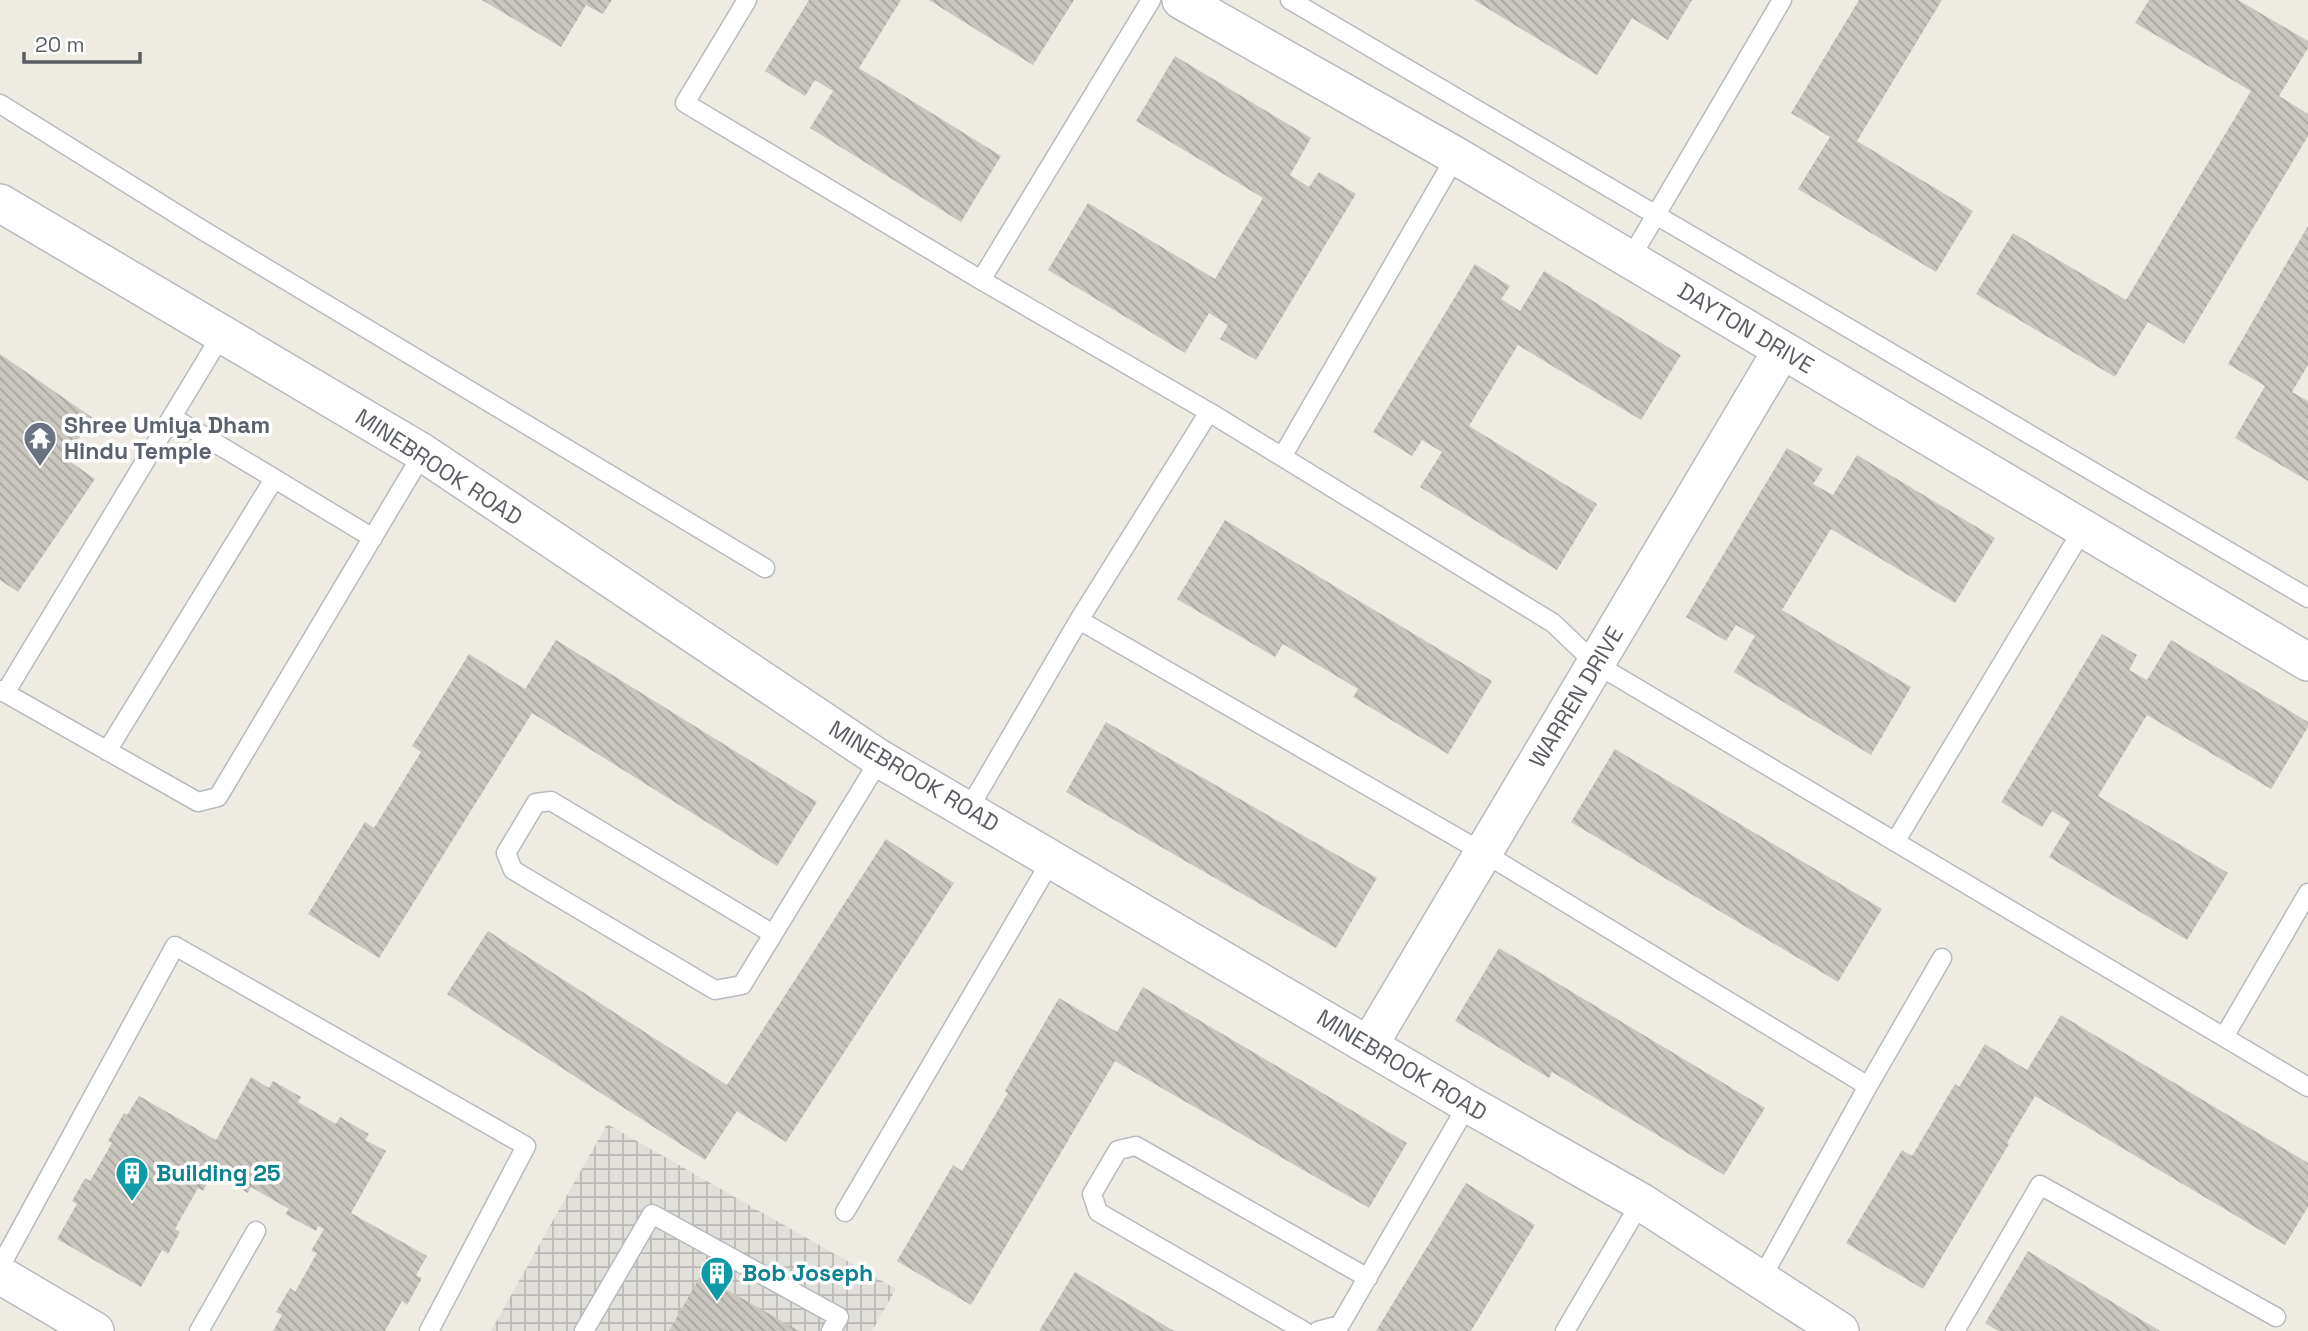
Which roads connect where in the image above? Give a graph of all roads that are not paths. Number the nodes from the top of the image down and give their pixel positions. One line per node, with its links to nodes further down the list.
1 (747, 0): 11 (lane)
2 (1151, 0): 11 (lane)
3 (1181, 0): 7 (street, DAYTON DRIVE)
4 (1290, 0): 9 (lane)
5 (1782, 0): 9 (lane)
6 (0, 104): 21 (lane)
7 (1456, 156): 10 (street, DAYTON DRIVE); 17 (lane)
8 (0, 203): 12 (street, MINEBROOK ROAD)
9 (1657, 214): 10 (lane); 22 (lane)
10 (1630, 259): 13 (street, DAYTON DRIVE)
11 (981, 281): 14 (lane)
12 (222, 334): 15 (lane); 16 (street, MINEBROOK ROAD)
13 (1782, 349): 19 (street, DAYTON DRIVE); 25 (street, WARREN DRIVE)
14 (1209, 412): 17 (lane); 23 (lane)
15 (172, 417): 18 (lane); 26 (lane)
16 (423, 453): 20 (lane); 28 (street, MINEBROOK ROAD)
17 (1282, 457): 25 (lane)
18 (274, 479): 20 (lane); 27 (lane)
19 (2082, 529): 24 (street, DAYTON DRIVE); 30 (lane)
20 (373, 538): 27 (lane)
21 (765, 568)
22 (2308, 598)
23 (1079, 620): 29 (lane); 31 (lane)
24 (2308, 662)
25 (1596, 664): 30 (lane); 31 (street, WARREN DRIVE)
26 (2, 692): 27 (lane)
27 (107, 751)
28 (880, 759): 29 (street, MINEBROOK ROAD); 34 (lane)
29 (968, 810): 32 (street, MINEBROOK ROAD)
30 (1895, 842): 36 (lane)
31 (1484, 853): 37 (street, WARREN DRIVE); 38 (lane)
32 (1052, 859): 37 (street, MINEBROOK ROAD); 42 (lane)
33 (2308, 893): 36 (lane)
34 (773, 934): 34 (lane)
35 (1942, 958): 38 (lane)
36 (2224, 1037): 39 (lane)
37 (1369, 1045): 40 (street, MINEBROOK ROAD)
38 (1868, 1086): 47 (lane)
39 (2308, 1087)
40 (1468, 1104): 41 (street, MINEBROOK ROAD); 46 (lane)
41 (1641, 1202): 47 (street, MINEBROOK ROAD); 57 (lane)
42 (845, 1212)
43 (256, 1231): 51 (lane)
44 (0, 1267): 52 (lane)
45 (0, 1275): 50 (street)
46 (1368, 1278): 55 (lane); 56 (lane)
47 (1760, 1281): 49 (street, MINEBROOK ROAD)
48 (2276, 1317): 58 (lane)
49 (1828, 1328)
50 (95, 1331)
51 (199, 1331)
52 (429, 1331)
53 (584, 1331): 54 (lane)
54 (831, 1331)
55 (1304, 1331)
56 (1318, 1331)
57 (1565, 1331)
58 (1955, 1331)

